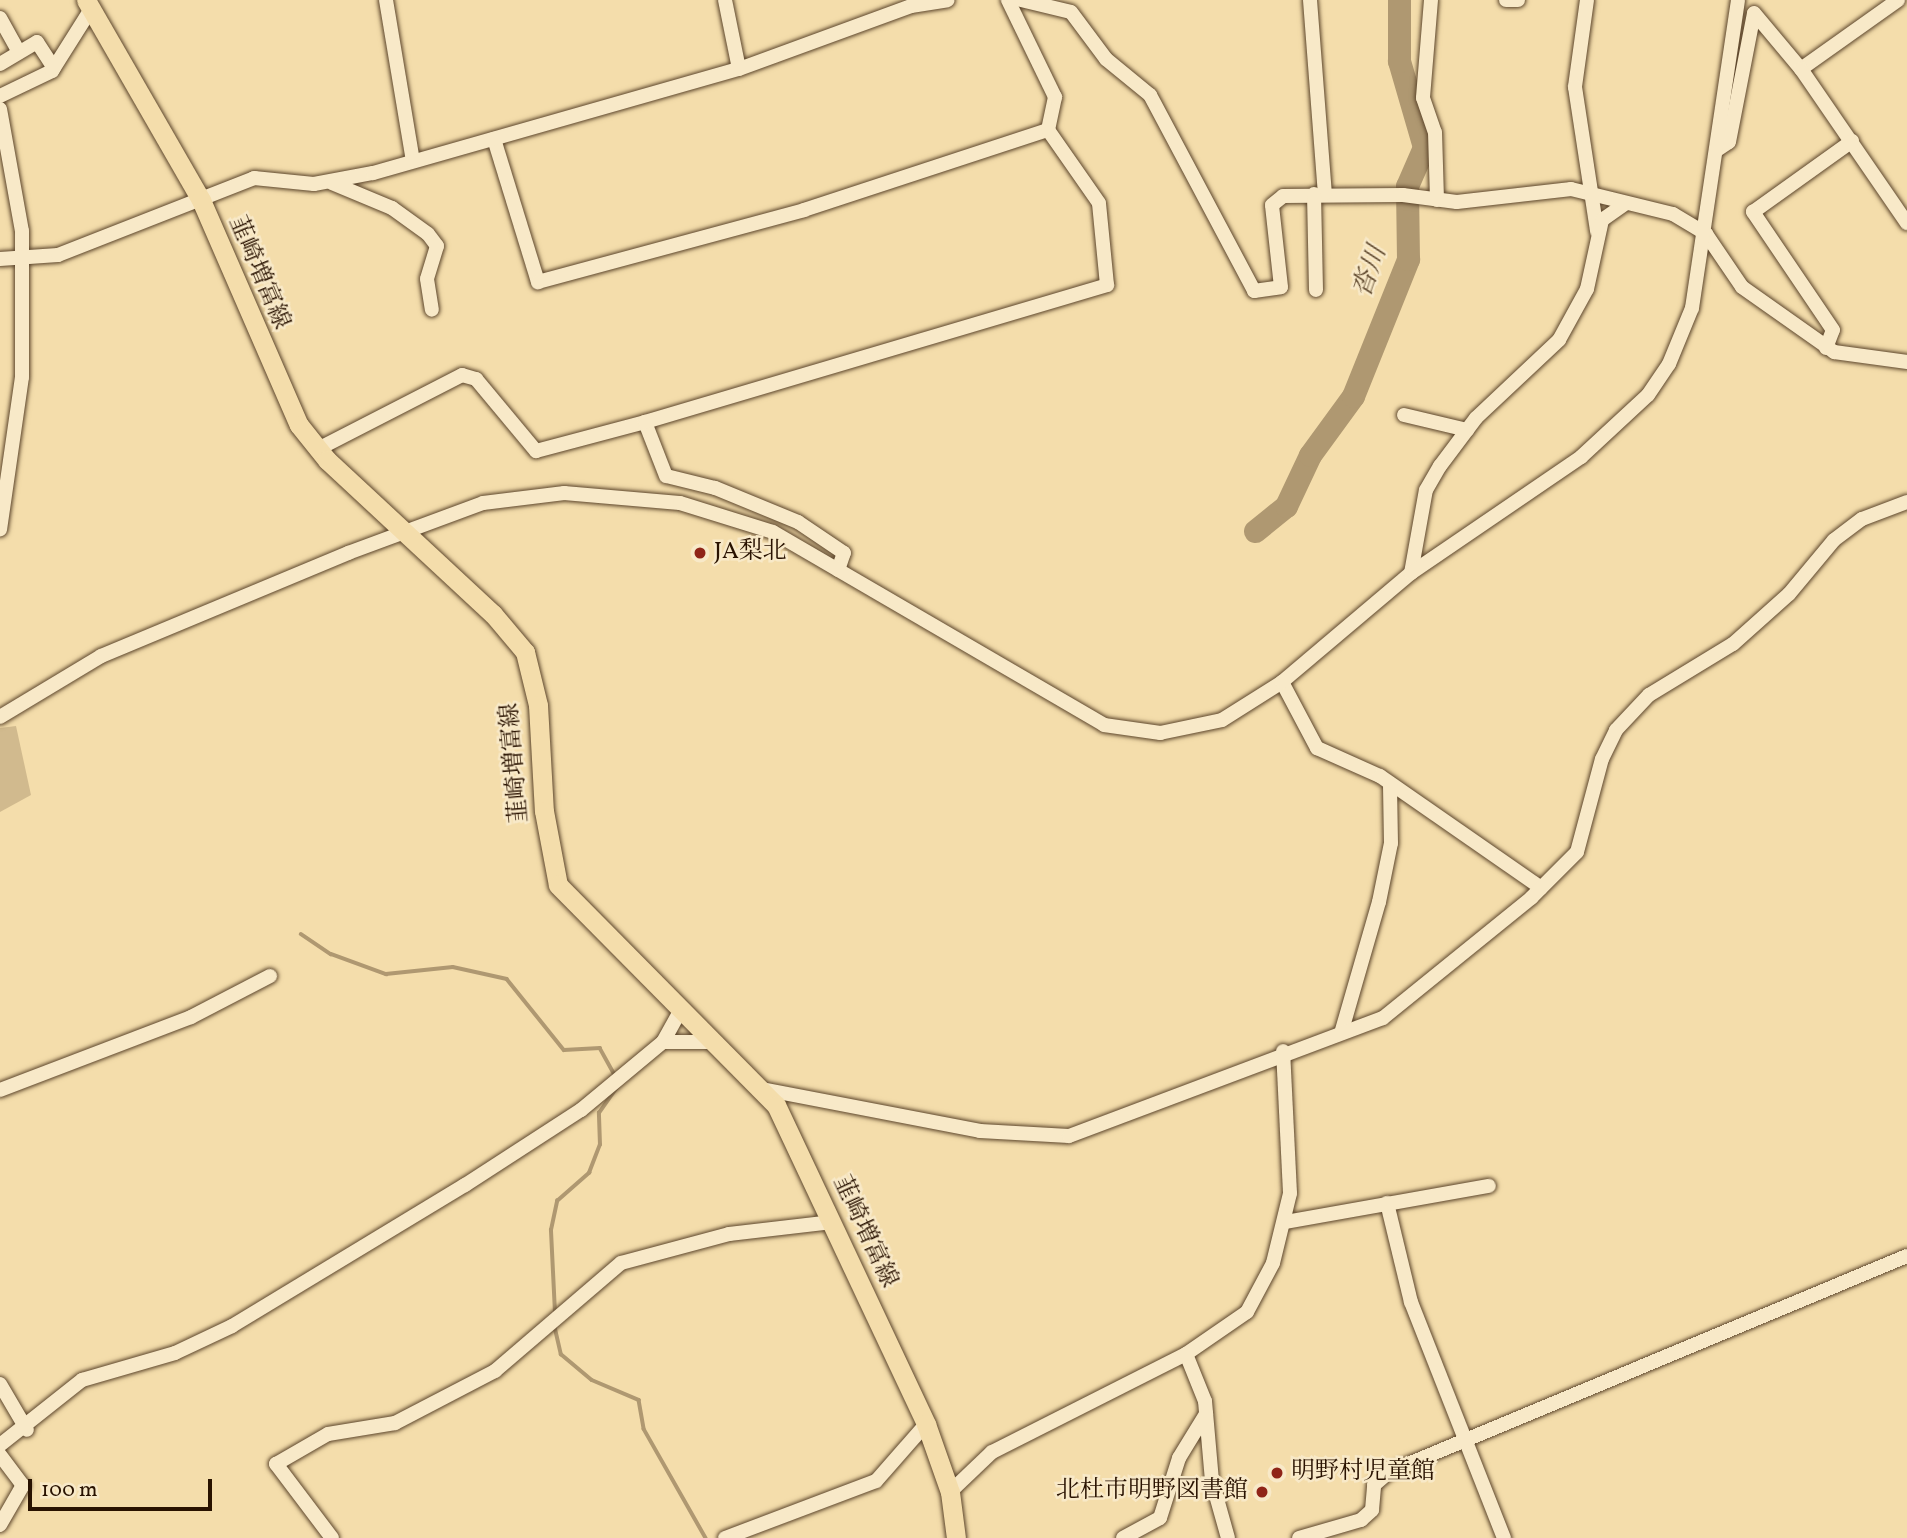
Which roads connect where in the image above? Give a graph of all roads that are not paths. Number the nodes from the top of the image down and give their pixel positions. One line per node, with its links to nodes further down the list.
1 (386, 0): 26 (street)
2 (725, 0): 18 (street)
3 (948, 0): 18 (street)
4 (1008, 0): 22 (street)
5 (1021, 0): 28 (street)
6 (1310, 0): 28 (street)
7 (1431, 0): 31 (street)
8 (1506, 0): 9 (street)
9 (1518, 0)
10 (1587, 0): 29 (street)
11 (1738, 0): 25 (street)
12 (1898, 0): 19 (street)
13 (88, 5): 17 (street); 30 (main road, 韮崎増富線)
14 (0, 18): 15 (street)
15 (19, 52): 16 (street); 17 (street)
16 (0, 64)
17 (54, 68): 20 (street)
18 (739, 69): 23 (street)
19 (1801, 69): 24 (street); 25 (street)
20 (0, 96)
21 (0, 109): 37 (street)
22 (1048, 130): 23 (street); 43 (street)
23 (494, 139): 26 (street)
24 (1852, 141): 33 (street); 40 (street)
25 (1717, 150): 34 (street)
26 (413, 161): 27 (street)
27 (332, 183): 30 (street); 39 (street)
28 (1320, 194): 31 (street); 38 (street)
29 (1592, 194): 31 (street); 32 (street); 35 (street)
30 (201, 200): 37 (street); 45 (main road, 韮崎増富線)
31 (1437, 200)
32 (1626, 203): 34 (street); 35 (street)
33 (1907, 223)
34 (1706, 234): 40 (street); 50 (street)
35 (1598, 239): 44 (street)
36 (0, 259): 37 (street)
37 (22, 259): 47 (street)
38 (1316, 290)
39 (432, 310)
40 (1826, 348): 41 (street)
41 (1907, 362)
42 (1404, 415): 44 (street)
43 (645, 422): 45 (street); 49 (street)
44 (1467, 430): 50 (street)
45 (318, 449): 48 (main road, 韮崎増富線)
46 (1907, 502): 54 (street)
47 (0, 528)
48 (405, 530): 49 (street); 52 (street); 56 (main road, 韮崎増富線)
49 (838, 570): 51 (street)
50 (1412, 573): 51 (street)
51 (1282, 682): 53 (street)
52 (0, 717)
53 (1390, 786): 54 (street); 57 (street)
54 (1541, 888): 57 (street)
55 (270, 976): 62 (street)
56 (681, 1010): 58 (street); 59 (main road, 韮崎増富線)
57 (1342, 1030): 60 (street)
58 (663, 1042): 59 (street); 72 (street)
59 (713, 1042): 61 (main road, 韮崎増富線)
60 (1283, 1051): 61 (street); 66 (street)
61 (762, 1089): 65 (main road, 韮崎増富線)
62 (0, 1090)
63 (1489, 1186): 64 (street)
64 (1387, 1203): 66 (street); 73 (street)
65 (832, 1222): 71 (main road, 韮崎増富線); 78 (street)
66 (1286, 1222): 68 (street)
67 (1907, 1256): 73 (street)
68 (1186, 1354): 70 (street); 76 (street)
69 (0, 1384): 72 (street)
70 (1206, 1414): 81 (street); 82 (street)
71 (926, 1424): 76 (main road, 韮崎増富線); 79 (street)
72 (27, 1430): 74 (street)
73 (1466, 1440): 83 (street); 84 (street)
74 (0, 1446)
75 (0, 1455): 77 (street)
76 (950, 1492): 80 (main road, 韮崎増富線)
77 (0, 1525)
78 (332, 1538)
79 (725, 1538)
80 (956, 1538)
81 (1123, 1538)
82 (1228, 1538)
83 (1299, 1538)
84 (1504, 1538)

